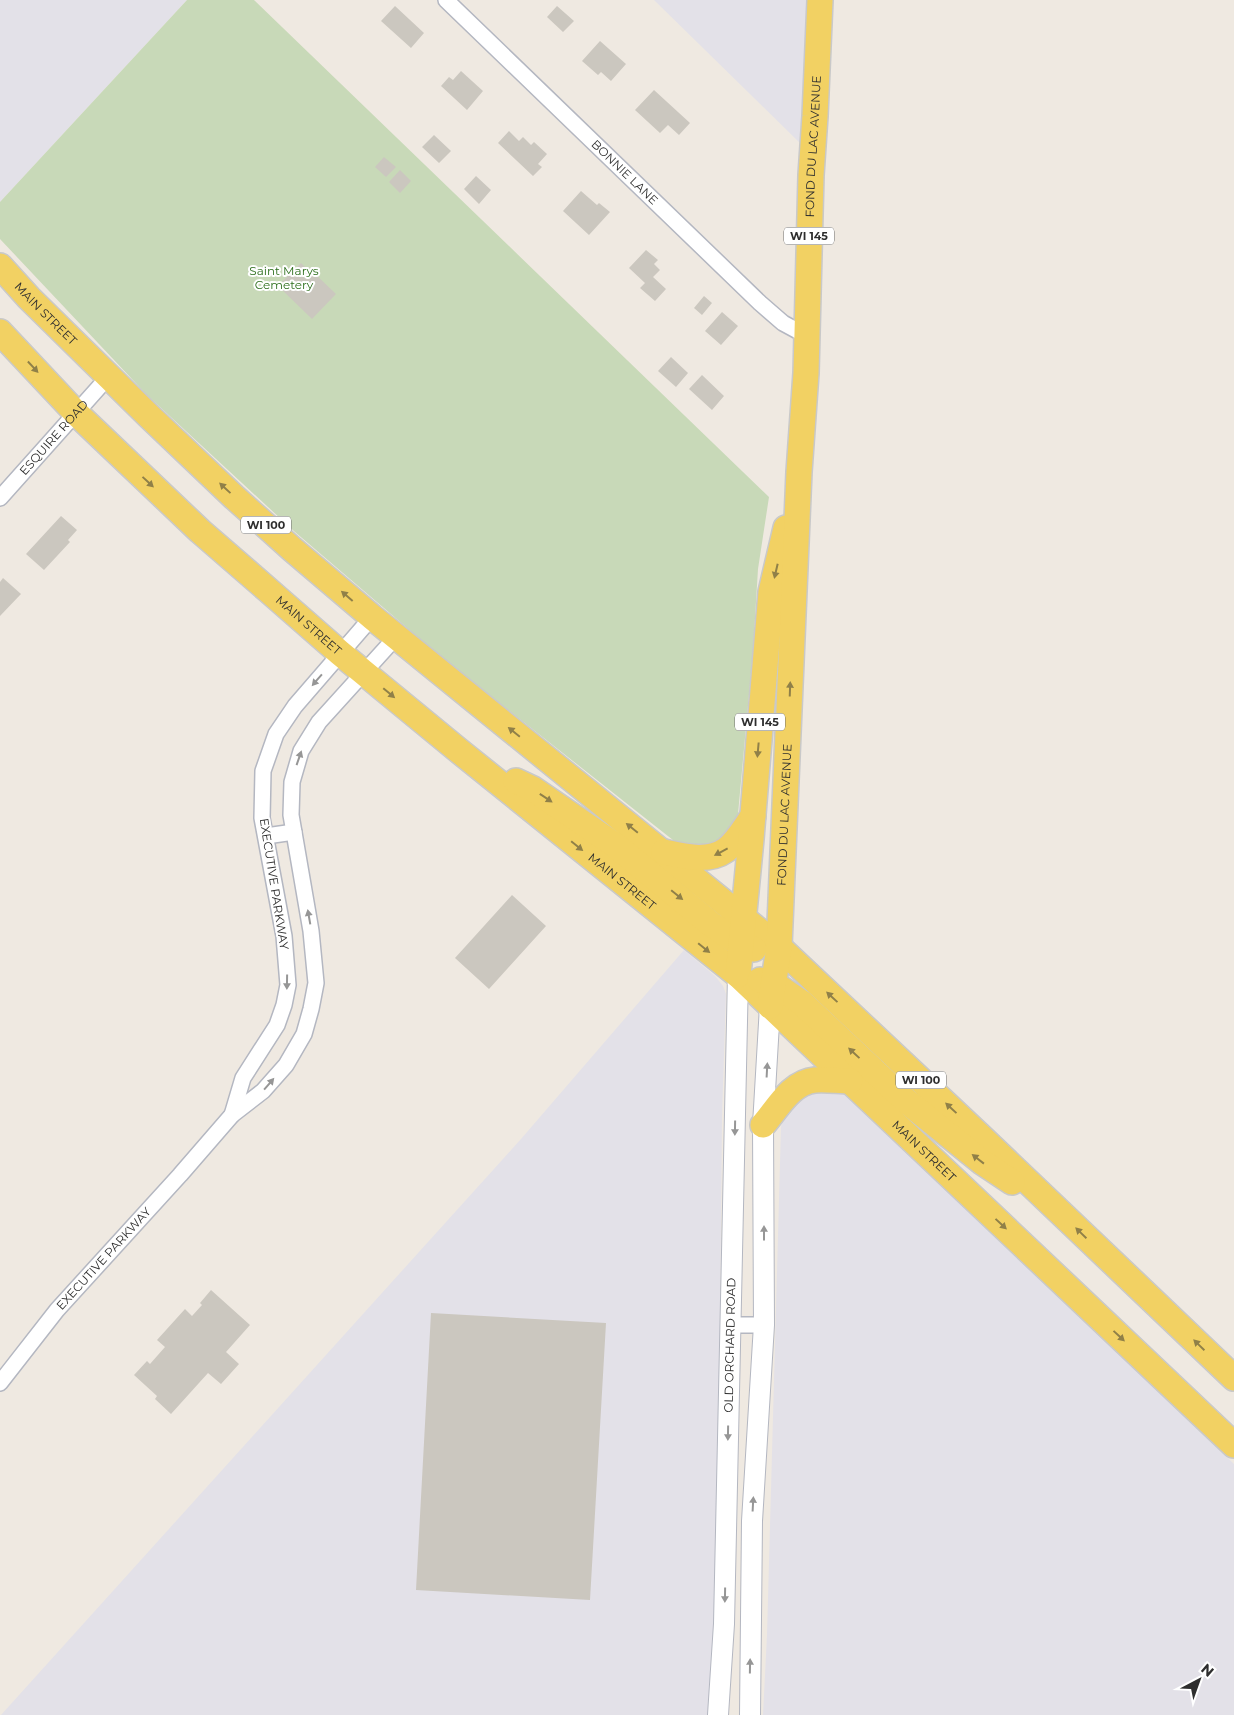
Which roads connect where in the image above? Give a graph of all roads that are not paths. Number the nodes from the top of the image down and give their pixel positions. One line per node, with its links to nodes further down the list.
1 (446, 0): 5 (street, BONNIE LANE)
2 (820, 0): 5 (main road, FOND DU LAC AVENUE / WI 145)
3 (0, 266): 6 (main road, MAIN STREET / WI 100)
4 (0, 332): 7 (main road, MAIN STREET, one-way to 7)
5 (807, 336): 8 (main road, FOND DU LAC AVENUE / WI 145)
6 (109, 376): 7 (street, ESQUIRE ROAD); 10 (main road, MAIN STREET / WI 100, one-way to 6)
7 (76, 413): 9 (street, ESQUIRE ROAD); 12 (main road, MAIN STREET, one-way to 12)
8 (799, 472): 15 (main road, FOND DU LAC AVENUE / WI 145, one-way to 15); 21 (main road, FOND DU LAC AVENUE / WI 145, one-way to 8)
9 (0, 498)
10 (372, 617): 11 (main road, MAIN STREET / WI 100); 12 (street, EXECUTIVE PARKWAY)
11 (396, 637): 13 (street, EXECUTIVE PARKWAY); 18 (main road, MAIN STREET / WI 100, one-way to 11)
12 (340, 653): 13 (main road, MAIN STREET); 17 (street, EXECUTIVE PARKWAY, one-way to 17)
13 (365, 672): 14 (main road, MAIN STREET, one-way to 14); 16 (street, EXECUTIVE PARKWAY, one-way to 13)
14 (458, 750): 20 (main road, one-way to 20); 24 (main road, MAIN STREET, one-way to 24)
15 (753, 816): 18 (main road, one-way to 18); 19 (main road, FOND DU LAC AVENUE / WI 145)
16 (294, 832): 17 (street); 22 (street, EXECUTIVE PARKWAY, one-way to 16)
17 (266, 836): 23 (street, EXECUTIVE PARKWAY)
18 (661, 852): 19 (main road, MAIN STREET / WI 100)
19 (744, 919): 20 (main road, FOND DU LAC AVENUE / WI 145); 21 (main road, MAIN STREET / WI 100)
20 (741, 945): 21 (main road); 24 (main road, FOND DU LAC AVENUE / WI 145)
21 (778, 948): 25 (main road, FOND DU LAC AVENUE); 29 (main road, MAIN STREET / WI 100, one-way to 21)
22 (313, 956): 23 (street); 27 (street, EXECUTIVE PARKWAY, one-way to 22)
23 (286, 958): 27 (street, EXECUTIVE PARKWAY, one-way to 27)
24 (738, 975): 25 (main road, MAIN STREET); 30 (street, OLD ORCHARD ROAD, one-way to 30)
25 (771, 994): 26 (main road, MAIN STREET); 28 (street, one-way to 25); 29 (main road, one-way to 25)
26 (850, 1081): 28 (main road); 34 (main road, MAIN STREET, one-way to 34)
27 (232, 1115): 33 (street, EXECUTIVE PARKWAY)
28 (764, 1125): 31 (street, one-way to 28)
29 (1062, 1215): 32 (main road, MAIN STREET / WI 100, one-way to 29)
30 (730, 1325): 31 (street); 35 (street, OLD ORCHARD ROAD, one-way to 35)
31 (764, 1325): 36 (street, one-way to 31)
32 (1234, 1378)
33 (0, 1383)
34 (1234, 1445)
35 (718, 1715)
36 (750, 1715)

